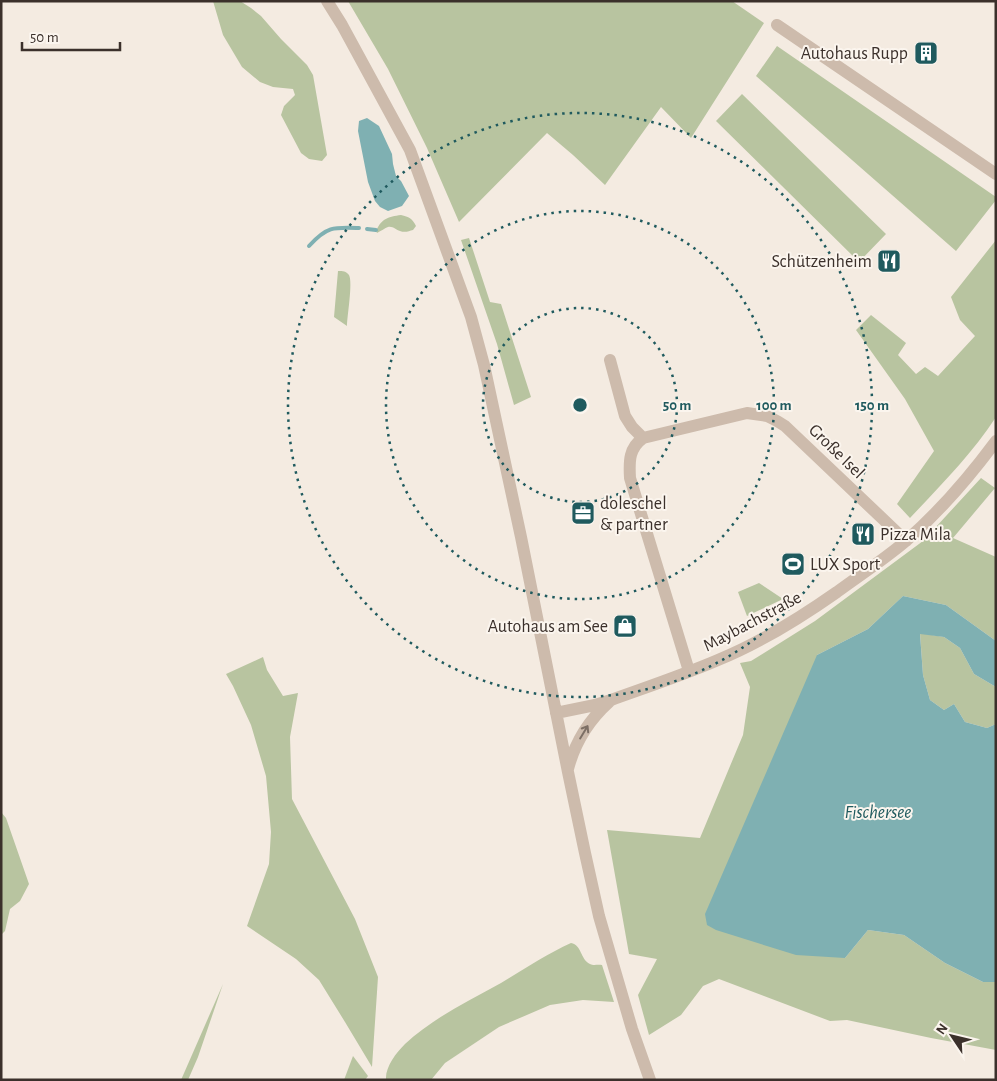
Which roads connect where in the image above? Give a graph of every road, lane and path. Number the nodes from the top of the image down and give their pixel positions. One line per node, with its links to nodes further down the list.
1 (327, 1): 10 (street)
2 (777, 25): 3 (street)
3 (996, 174)
4 (610, 360): 5 (street)
5 (643, 438): 7 (street, Große Isel); 8 (street)
6 (996, 441): 7 (street, Maybachstraße)
7 (906, 541): 8 (street, Maybachstraße)
8 (689, 671): 9 (street, Maybachstraße)
9 (611, 700): 10 (street, Maybachstraße); 11 (street, one-way to 9)
10 (556, 713): 11 (street)
11 (568, 772): 12 (street)
12 (650, 1080)

